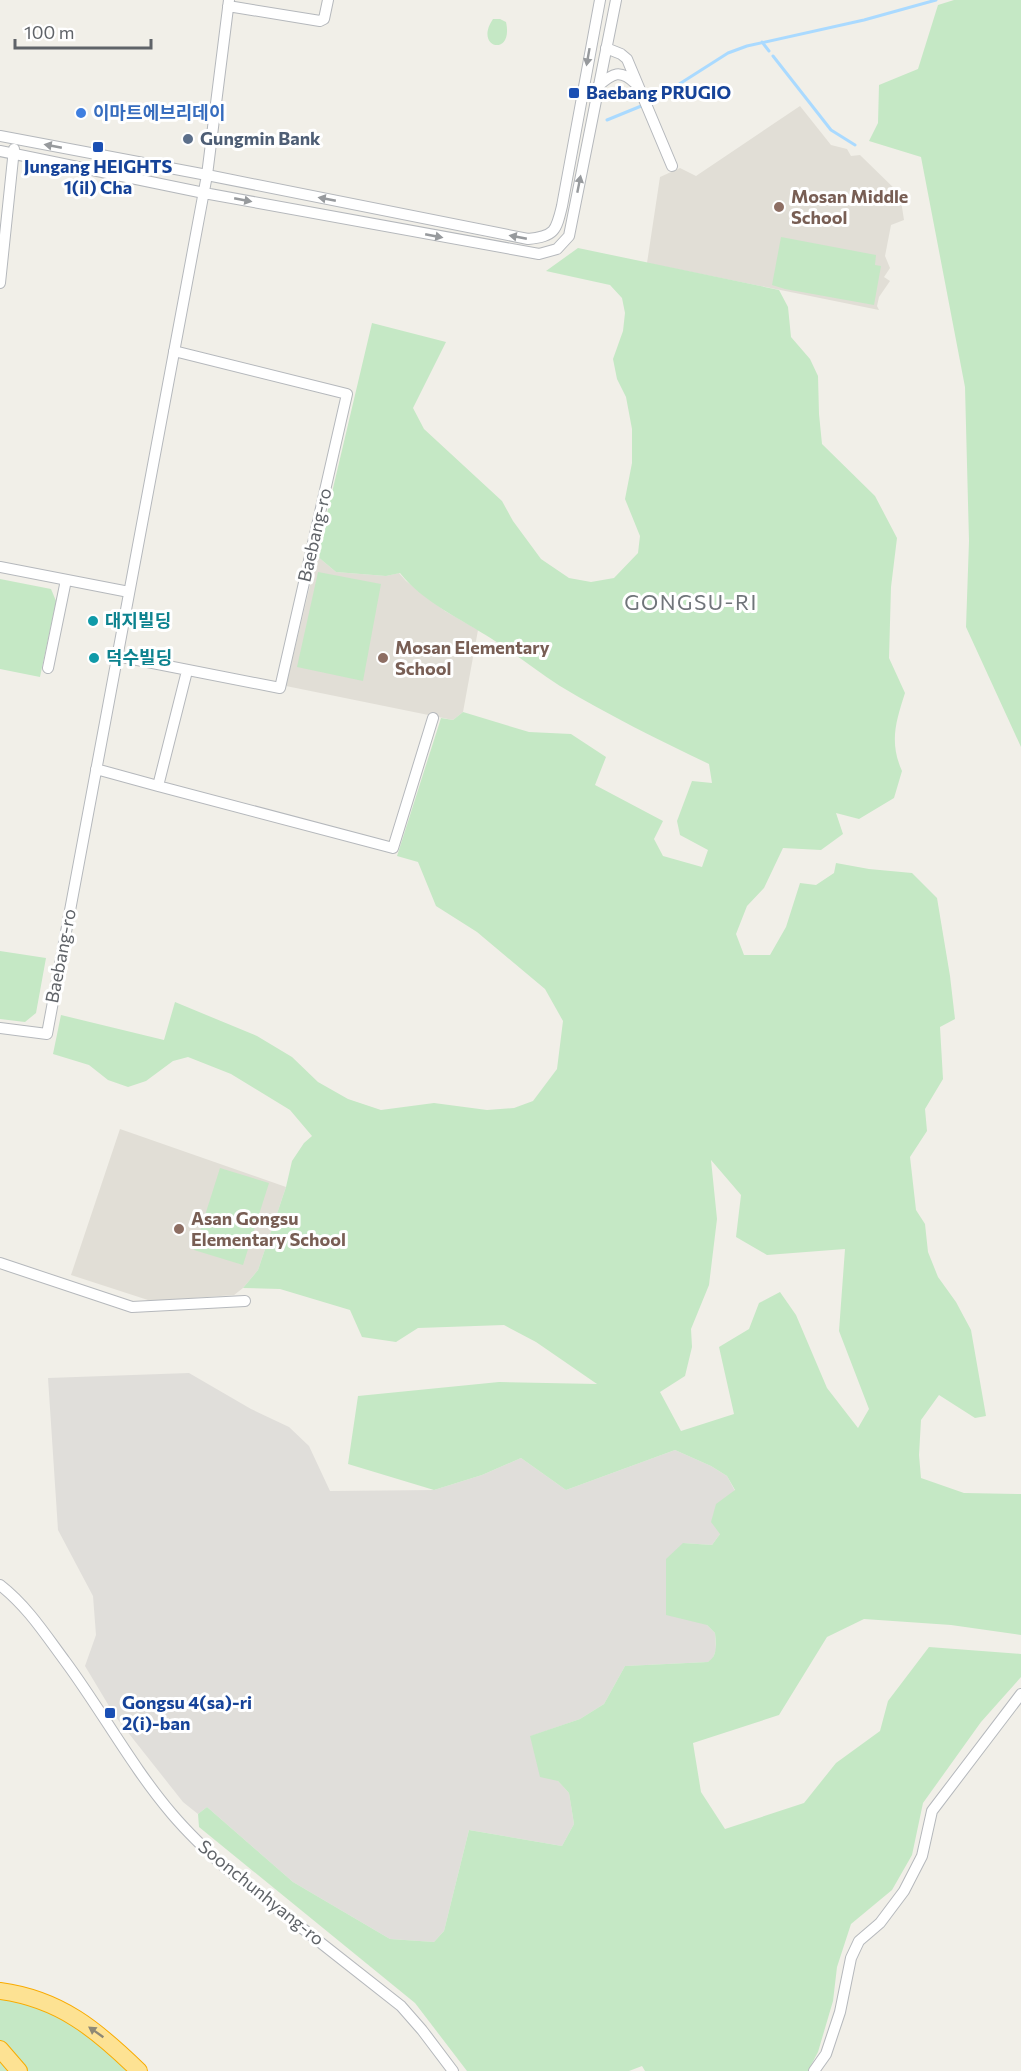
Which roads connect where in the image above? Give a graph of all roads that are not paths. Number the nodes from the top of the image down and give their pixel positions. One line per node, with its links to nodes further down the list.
1 (328, 0): 4 (street)
2 (600, 0): 13 (street, one-way to 13)
3 (616, 0): 5 (street)
4 (229, 3): 13 (street, Baebang-ro)
5 (606, 48): 6 (street); 7 (street)
6 (635, 83): 7 (street); 12 (street)
7 (598, 86): 14 (street, one-way to 7)
8 (0, 136): 9 (street)
9 (17, 139): 11 (street); 13 (street, one-way to 9)
10 (0, 151): 11 (street)
11 (13, 154): 14 (street); 15 (street)
12 (672, 166)
13 (207, 175): 14 (street, Baebang-ro)
14 (204, 193): 16 (street, Baebang-ro)
15 (0, 283)
16 (174, 351): 19 (street, Baebang-ro); 22 (street, Baebang-ro)
17 (0, 567): 18 (street)
18 (66, 580): 19 (street); 21 (street)
19 (129, 592): 20 (street, Baebang-ro)
20 (117, 656): 22 (street, Baebang-ro); 24 (street, Baebang-ro)
21 (48, 668)
22 (187, 671): 25 (street)
23 (433, 718): 25 (street)
24 (96, 769): 25 (street); 26 (street, Baebang-ro)
25 (158, 786)
26 (0, 1028)
27 (0, 1263): 28 (street)
28 (245, 1301)
29 (0, 1585): 35 (street, Soonchunhyang-ro)
30 (1021, 1694): 36 (street)
31 (0, 1991): 34 (highway, one-way to 31)
32 (0, 2049): 33 (highway)
33 (19, 2071)
34 (139, 2071)
35 (453, 2071)
36 (814, 2071)

